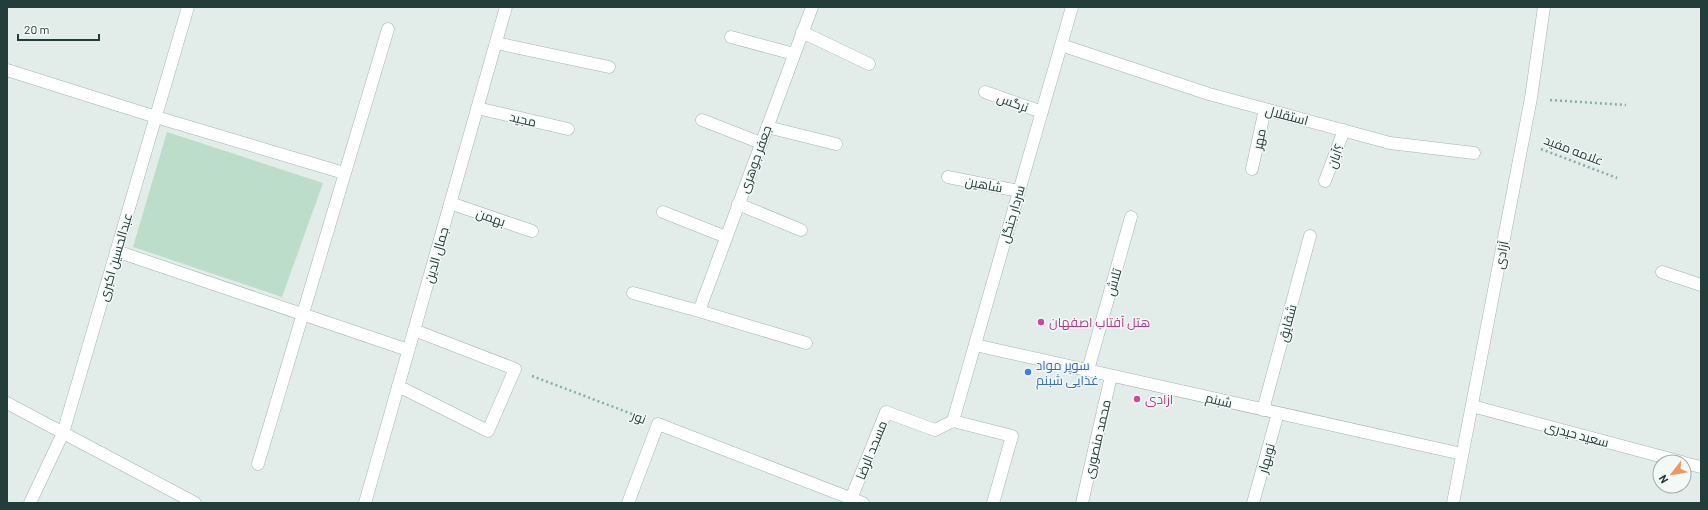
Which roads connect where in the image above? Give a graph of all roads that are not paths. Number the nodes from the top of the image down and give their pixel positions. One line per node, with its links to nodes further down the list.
1 (188, 7): 19 (street, عبدالحسین اکبری)
2 (506, 7): 9 (street, جمال الدین)
3 (812, 7): 7 (street, جعفر جوهری)
4 (1072, 7): 10 (street, سردار جنگل)
5 (1544, 7): 54 (street, آزادی)
6 (388, 29): 28 (street)
7 (802, 32): 11 (street, جعفر جوهری); 12 (street)
8 (731, 37): 11 (street)
9 (496, 43): 13 (street); 16 (street, جمال الدین)
10 (1061, 45): 17 (street, استقلال); 18 (street, سردار جنگل)
11 (794, 54): 21 (street, جعفر جوهری)
12 (869, 64)
13 (608, 67)
14 (7, 70): 19 (street)
15 (985, 92): 18 (street, نرگس)
16 (477, 108): 22 (street, مجید); 32 (street, جمال الدین)
17 (1265, 109): 23 (street, استقلال); 27 (street, مهر)
18 (1042, 112): 31 (street, سردار جنگل)
19 (156, 117): 28 (street); 40 (street, عبدالحسین اکبری)
20 (702, 120): 24 (street)
21 (767, 126): 24 (street, جعفر جوهری); 25 (street)
22 (568, 129)
23 (1344, 130): 26 (street, استقلال); 30 (street, ؟آبان)
24 (761, 143): 33 (street, جعفر جوهری)
25 (836, 144)
26 (1474, 153)
27 (1252, 169)
28 (344, 173): 45 (street)
29 (948, 177): 31 (street, شاهین)
30 (1325, 181)
31 (1019, 191): 48 (street, سردار جنگل)
32 (450, 203): 37 (street, بهمن); 46 (street, جمال الدین)
33 (738, 204): 36 (street); 39 (street, جعفر جوهری)
34 (662, 212): 39 (street)
35 (1131, 217): 50 (street, تلاش)
36 (801, 230)
37 (532, 231)
38 (1310, 236): 55 (street, شقایق)
39 (726, 237): 44 (street, جعفر جوهری)
40 (116, 251): 45 (street); 58 (street, عبدالحسین اکبری)
41 (1662, 272): 42 (street)
42 (1701, 285)
43 (633, 293): 44 (street)
44 (699, 311): 47 (street)
45 (302, 314): 49 (street); 61 (street)
46 (414, 330): 49 (street, جمال الدین); 52 (street)
47 (806, 343)
48 (975, 345): 50 (street, شبنم); 57 (street, سردار جنگل)
49 (408, 350): 52 (street, جمال الدین)
50 (1088, 370): 51 (street, شبنم)
51 (1111, 376): 55 (street, شبنم); 68 (street, محمد منصوری)
52 (398, 386): 65 (street, جمال الدین)
53 (7, 403): 58 (street)
54 (1472, 406): 59 (street, آزادی); 60 (street, سعید حیدری)
55 (1263, 410): 56 (street, شبنم)
56 (1278, 413): 59 (street, شبنم); 69 (street, نوبهار)
57 (953, 421): 62 (street, مسجد الرضا); 67 (street)
58 (63, 433): 63 (street, عبدالحسین اکبری); 64 (street)
59 (1462, 454): 70 (street, آزادی)
60 (1653, 454)
61 (258, 464)
62 (857, 501): 66 (street, نور)
63 (30, 503)
64 (195, 503)
65 (365, 503)
66 (628, 503)
67 (993, 503)
68 (1082, 503)
69 (1253, 503)
70 (1453, 503)

